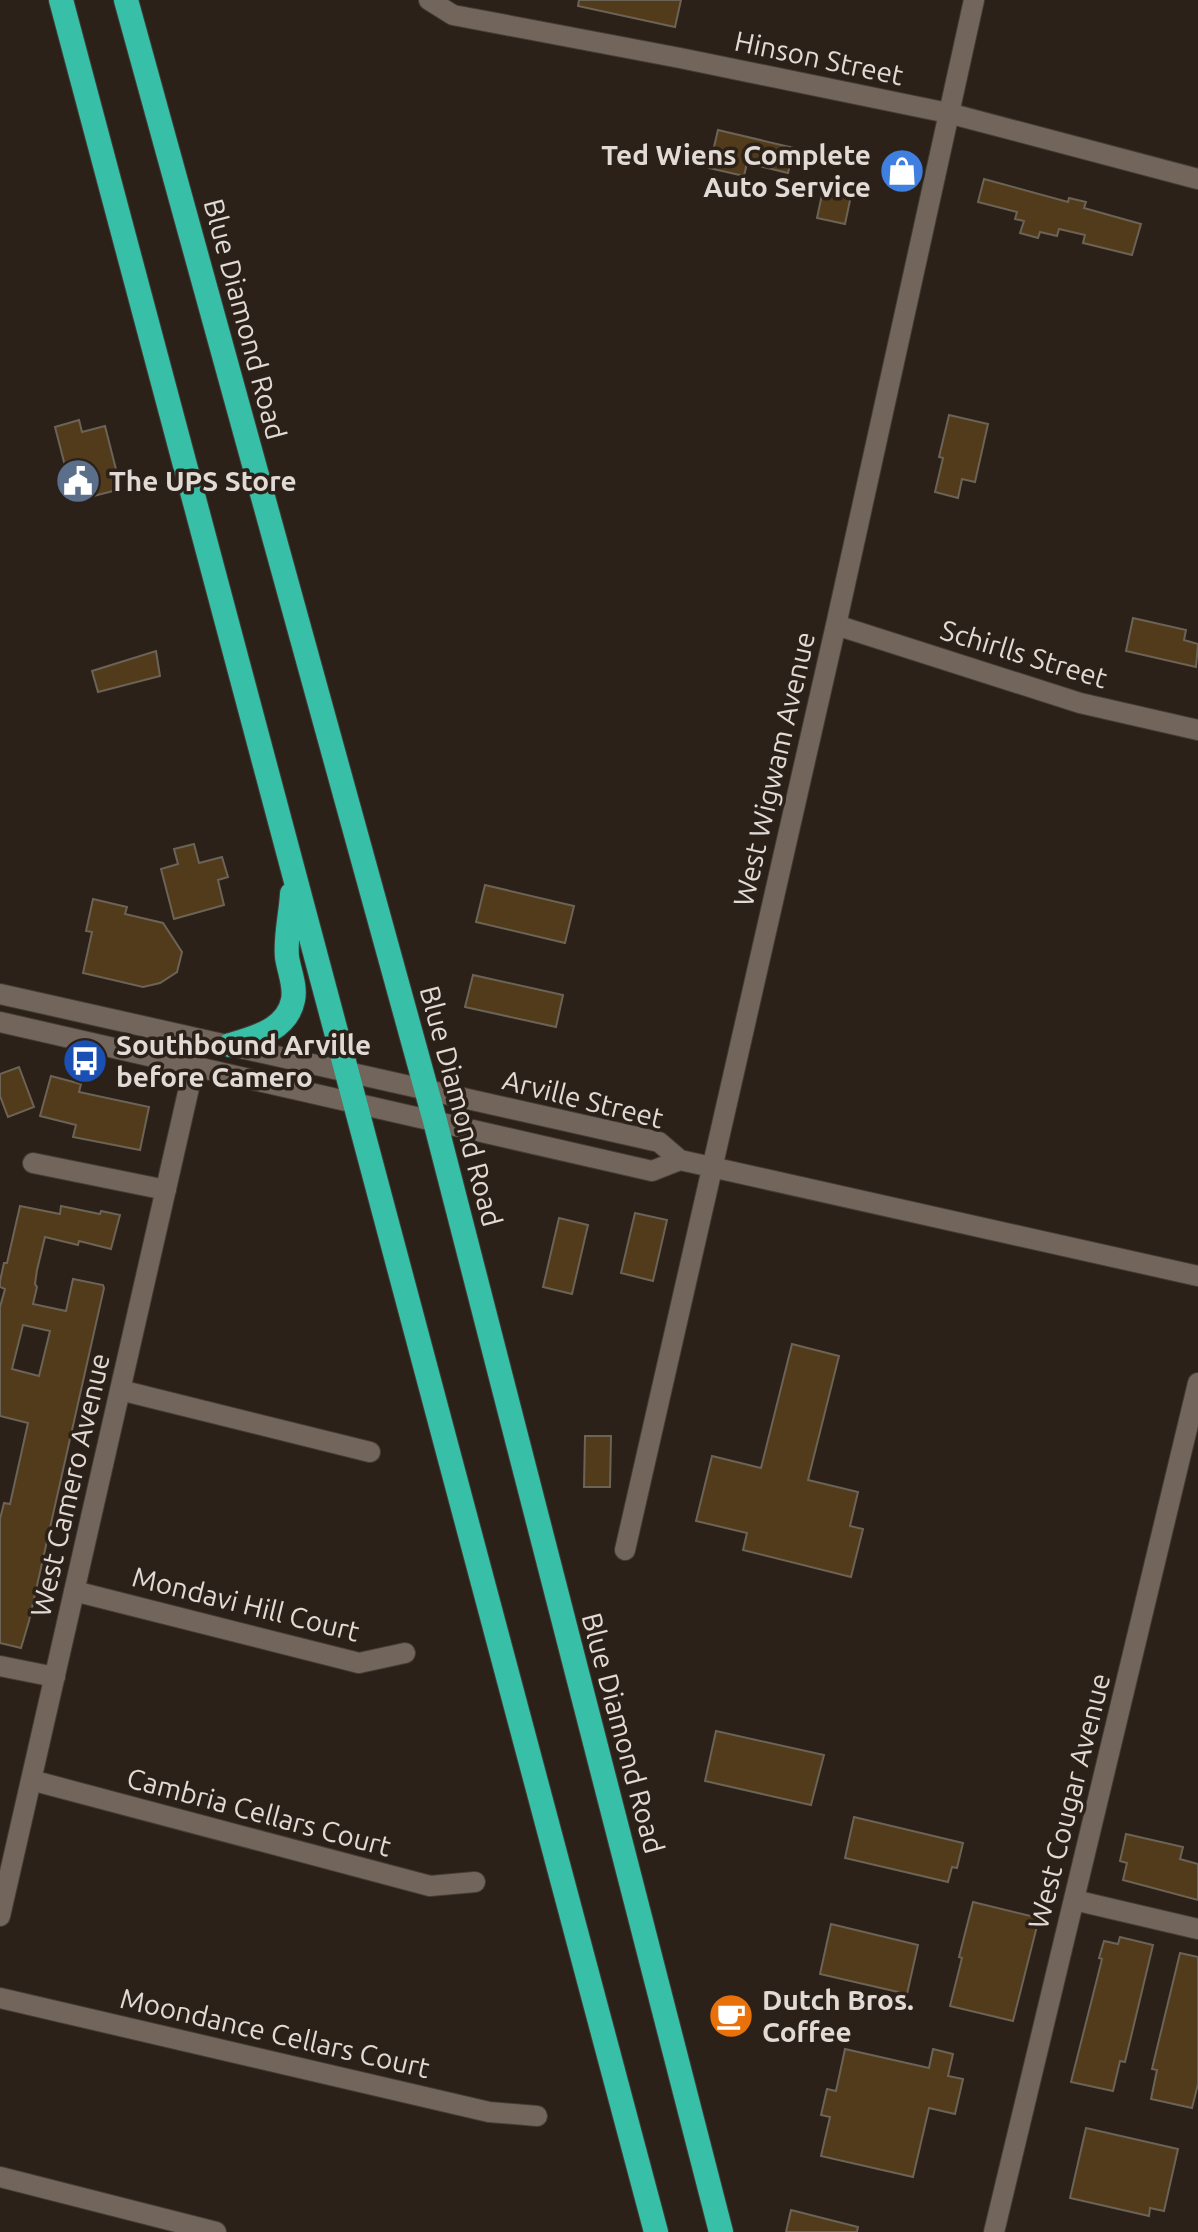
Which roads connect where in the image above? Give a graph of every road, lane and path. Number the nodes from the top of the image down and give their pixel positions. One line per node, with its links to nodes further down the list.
1 (63, 0): 9 (highway)
2 (126, 0): 15 (highway, Blue Diamond Road)
3 (974, 0): 5 (street, West Wigwam Avenue)
4 (436, 2): 5 (street, Hinson Street)
5 (948, 113): 6 (street, Hinson Street); 7 (street, West Wigwam Avenue)
6 (1198, 179)
7 (836, 625): 8 (street, Schirlls Street); 20 (street, West Wigwam Avenue)
8 (1198, 730)
9 (294, 876): 12 (highway); 14 (highway)
10 (0, 994): 12 (street, Arville Street)
11 (0, 1022): 13 (street, Arville Street)
12 (230, 1045): 14 (street, Arville Street)
13 (194, 1066): 16 (street, Arville Street); 21 (street, West Camero Avenue)
14 (346, 1071): 15 (street, Arville Street); 16 (highway)
15 (426, 1089): 17 (highway, Blue Diamond Road); 18 (street, Arville Street)
16 (355, 1102): 17 (street, Arville Street); 40 (highway)
17 (435, 1121): 18 (street, Arville Street); 41 (highway, Blue Diamond Road)
18 (680, 1160): 20 (street, Arville Street)
19 (33, 1163): 21 (street)
20 (711, 1167): 22 (street, Arville Street); 26 (street, West Wigwam Avenue)
21 (166, 1190): 24 (street, West Camero Avenue)
22 (1198, 1276)
23 (1198, 1383): 33 (street, West Cougar Avenue)
24 (120, 1390): 25 (street); 27 (street, West Camero Avenue)
25 (370, 1452)
26 (625, 1550)
27 (74, 1591): 28 (street, Mondavi Hill Court); 30 (street, West Camero Avenue)
28 (405, 1653)
29 (0, 1666): 30 (street)
30 (55, 1677): 31 (street, West Camero Avenue)
31 (31, 1780): 32 (street, Cambria Cellars Court); 34 (street, West Camero Avenue)
32 (475, 1882)
33 (1074, 1900): 35 (street); 42 (street, West Cougar Avenue)
34 (0, 1916)
35 (1198, 1929)
36 (0, 1998): 37 (street, Moondance Cellars Court)
37 (537, 2116)
38 (0, 2177): 39 (street)
39 (216, 2232)
40 (656, 2232)
41 (721, 2232)
42 (994, 2232)

